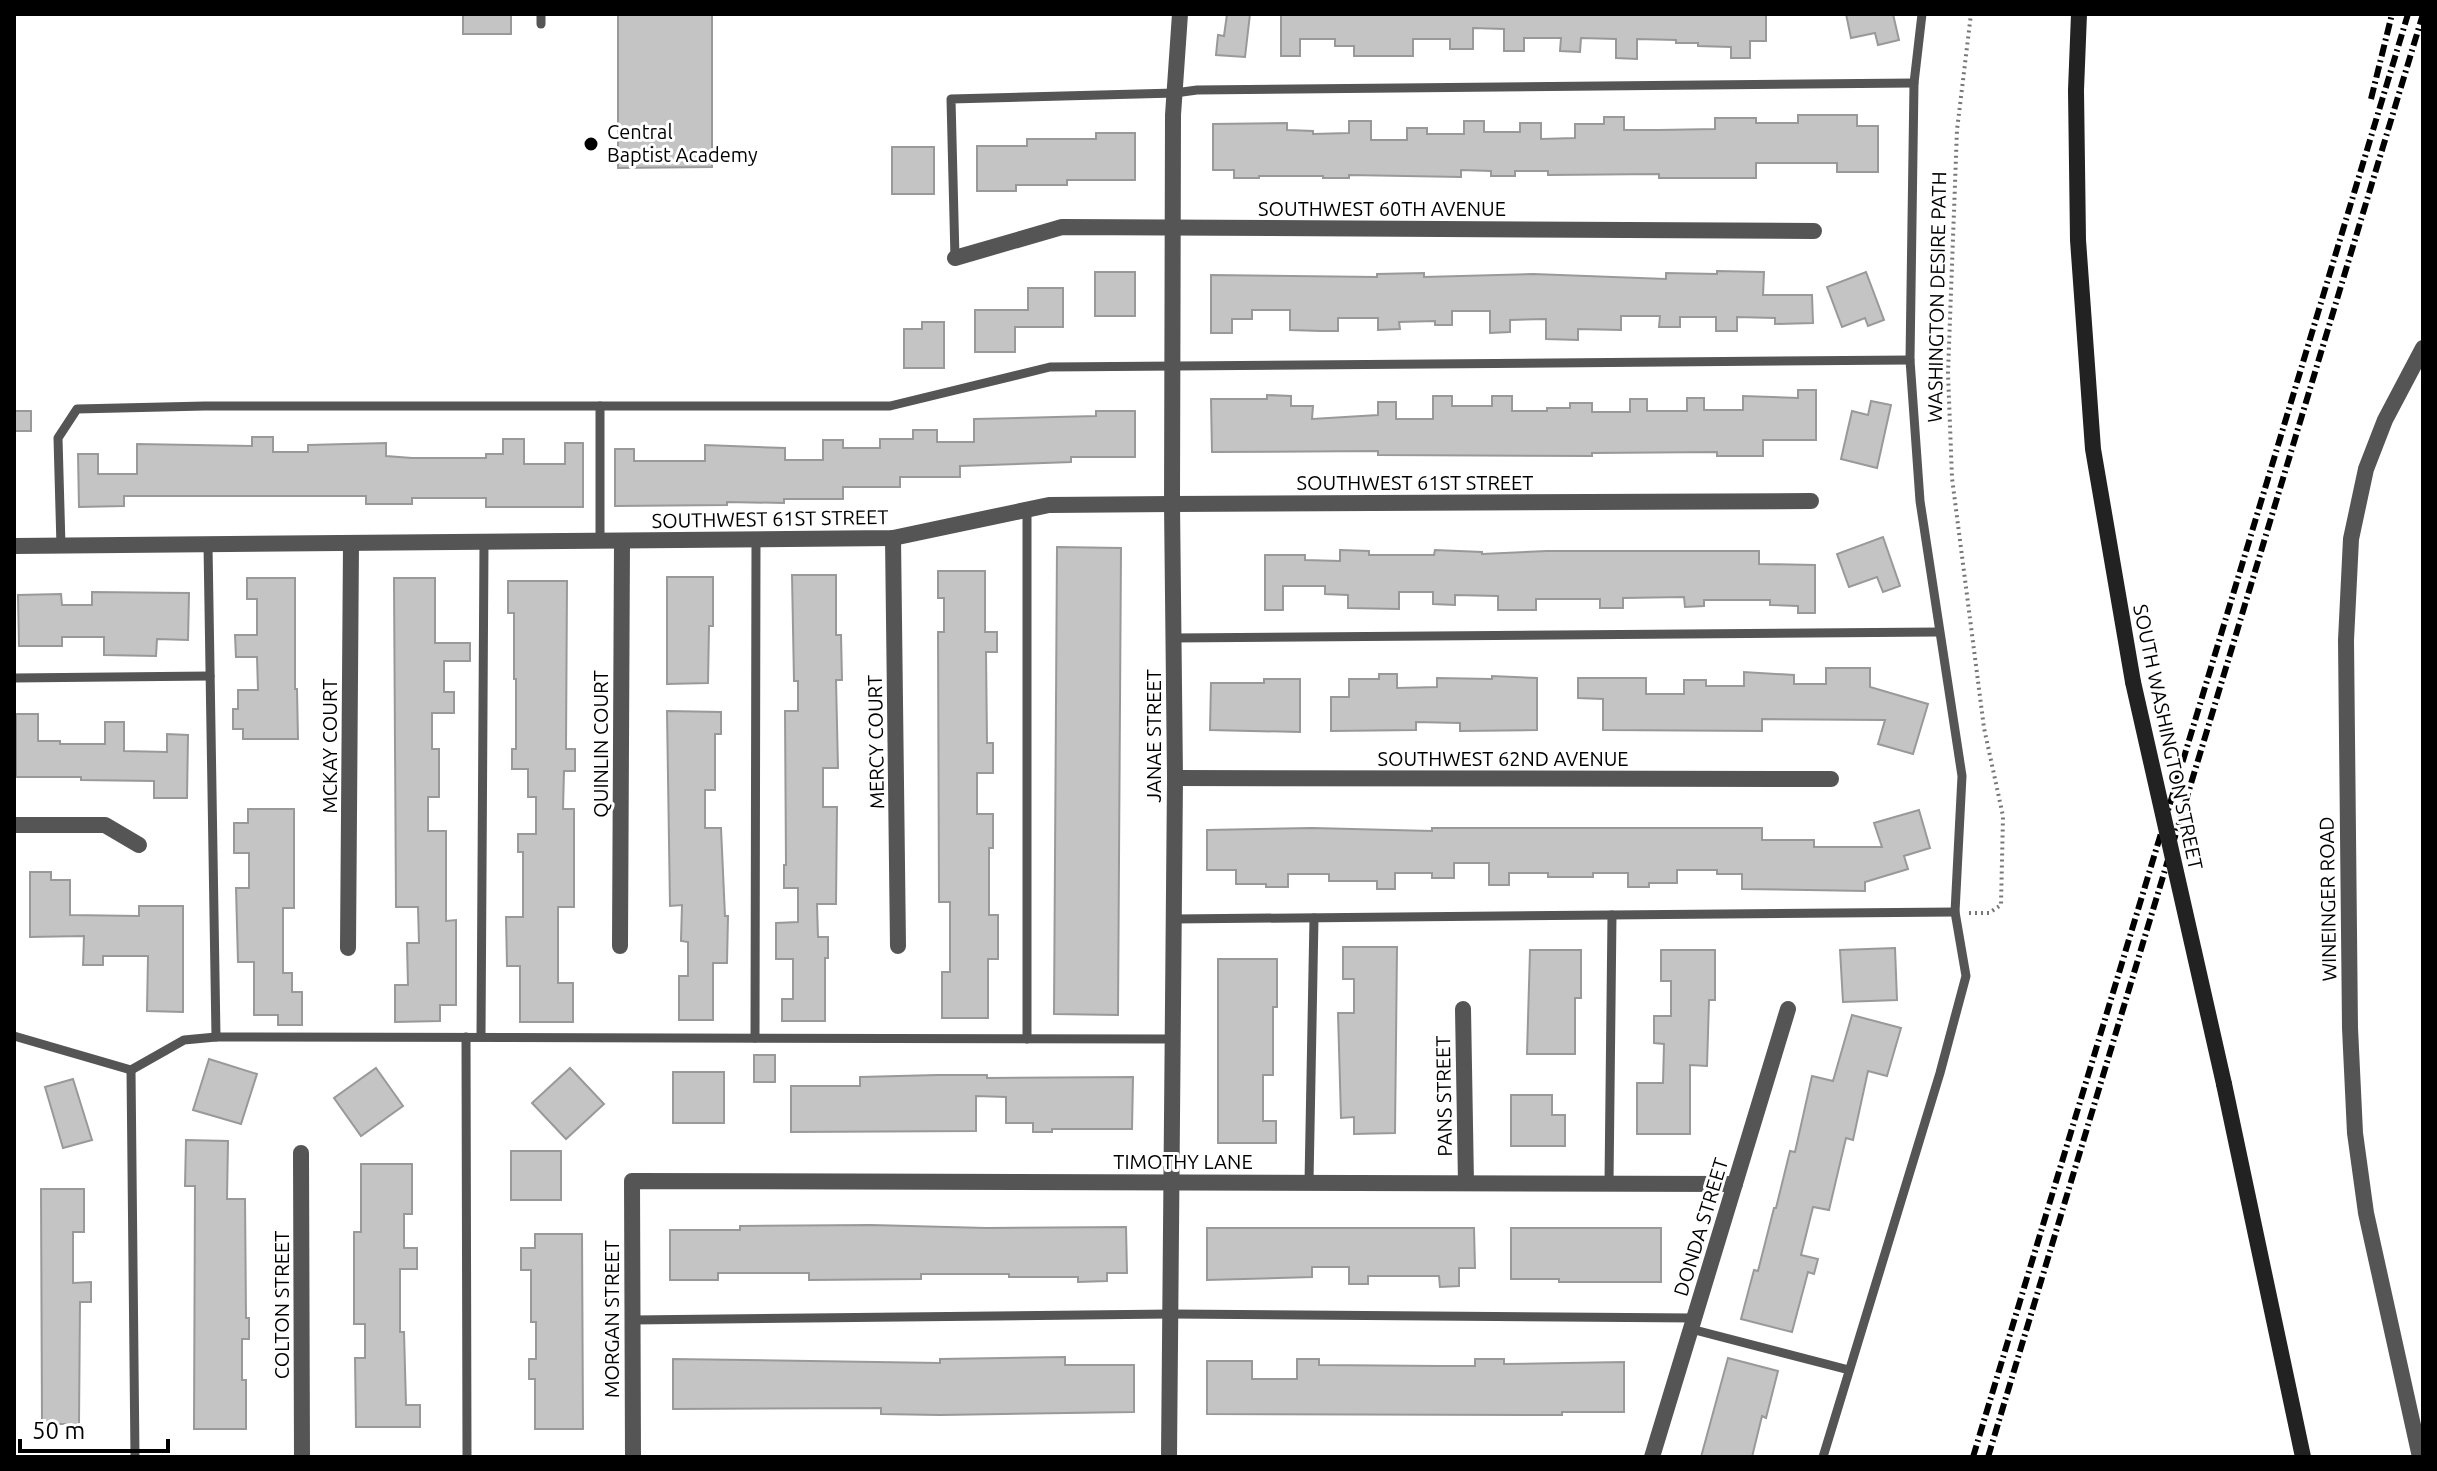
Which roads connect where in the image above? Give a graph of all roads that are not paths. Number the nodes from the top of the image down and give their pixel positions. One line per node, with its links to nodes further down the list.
1 (1180, 14): 5 (street, JANAE STREET)
2 (1922, 14): 4 (lane)
3 (2079, 14): 68 (main road, SOUTH WASHINGTON STREET, bridge)
4 (1914, 83): 5 (lane); 10 (lane)
5 (1175, 93): 6 (street, JANAE STREET); 8 (lane)
6 (1174, 228): 7 (street, SOUTHWEST 60TH AVENUE); 8 (street, SOUTHWEST 60TH AVENUE); 11 (street, JANAE STREET)
7 (1814, 231)
8 (955, 258)
9 (2423, 348): 69 (street, WINEINGER ROAD)
10 (1910, 360): 11 (lane); 25 (lane)
11 (1174, 366): 12 (lane); 14 (street, JANAE STREET)
12 (600, 406): 18 (lane); 24 (lane)
13 (1811, 501): 14 (street, SOUTHWEST 61ST STREET)
14 (1172, 504): 15 (street, SOUTHWEST 61ST STREET); 26 (street, JANAE STREET)
15 (1027, 510): 16 (street, SOUTHWEST 61ST STREET); 47 (lane)
16 (893, 538): 17 (street, SOUTHWEST 61ST STREET); 38 (street, MERCY COURT)
17 (756, 540): 19 (street, SOUTHWEST 61ST STREET); 46 (lane)
18 (600, 542): 19 (street, SOUTHWEST 61ST STREET); 20 (street, SOUTHWEST 61ST STREET)
19 (622, 542): 37 (street, QUINLIN COURT)
20 (484, 543): 21 (street, SOUTHWEST 61ST STREET); 45 (lane)
21 (351, 544): 22 (street, SOUTHWEST 61ST STREET); 39 (street, MCKAY COURT)
22 (208, 545): 24 (street, SOUTHWEST 61ST STREET); 27 (lane)
23 (14, 546): 24 (street, SOUTHWEST 61ST STREET)
24 (61, 546)
25 (1939, 632): 26 (lane); 33 (lane)
26 (1173, 638): 29 (street, JANAE STREET)
27 (210, 676): 28 (lane); 43 (lane)
28 (14, 678)
29 (1175, 778): 30 (street, SOUTHWEST 62ND AVENUE); 36 (street, JANAE STREET)
30 (1831, 779)
31 (14, 825): 32 (street)
32 (139, 845)
33 (1955, 912): 34 (lane); 60 (lane)
34 (1612, 915): 35 (lane); 55 (lane)
35 (1314, 918): 36 (lane); 53 (lane)
36 (1174, 919): 48 (street, JANAE STREET)
37 (620, 946)
38 (898, 946)
39 (348, 948)
40 (1463, 1009): 54 (street, PANS STREET)
41 (1788, 1009): 56 (street, DONDA STREET)
42 (14, 1036): 49 (lane)
43 (216, 1037): 44 (lane); 49 (lane)
44 (466, 1037): 45 (lane); 63 (lane)
45 (481, 1037): 46 (lane)
46 (755, 1038): 47 (lane)
47 (1027, 1039): 48 (lane)
48 (1173, 1039): 52 (street, JANAE STREET)
49 (131, 1070): 61 (lane)
50 (301, 1153): 62 (street, COLTON STREET)
51 (632, 1181): 52 (street, TIMOTHY LANE); 58 (street, MORGAN STREET)
52 (1172, 1182): 53 (street, TIMOTHY LANE); 57 (street, JANAE STREET)
53 (1309, 1182): 54 (street, TIMOTHY LANE)
54 (1466, 1183): 55 (street, TIMOTHY LANE)
55 (1609, 1183): 56 (street, TIMOTHY LANE)
56 (1735, 1184): 59 (street, DONDA STREET)
57 (1171, 1314): 58 (lane); 59 (lane); 65 (street, JANAE STREET)
58 (633, 1320): 64 (street, MORGAN STREET)
59 (1693, 1323): 60 (lane); 66 (street, DONDA STREET)
60 (1849, 1370): 67 (lane)
61 (135, 1457)
62 (302, 1457)
63 (467, 1457)
64 (633, 1457)
65 (1169, 1457)
66 (1652, 1457)
67 (1823, 1457)
68 (2303, 1457)
69 (2420, 1457)

